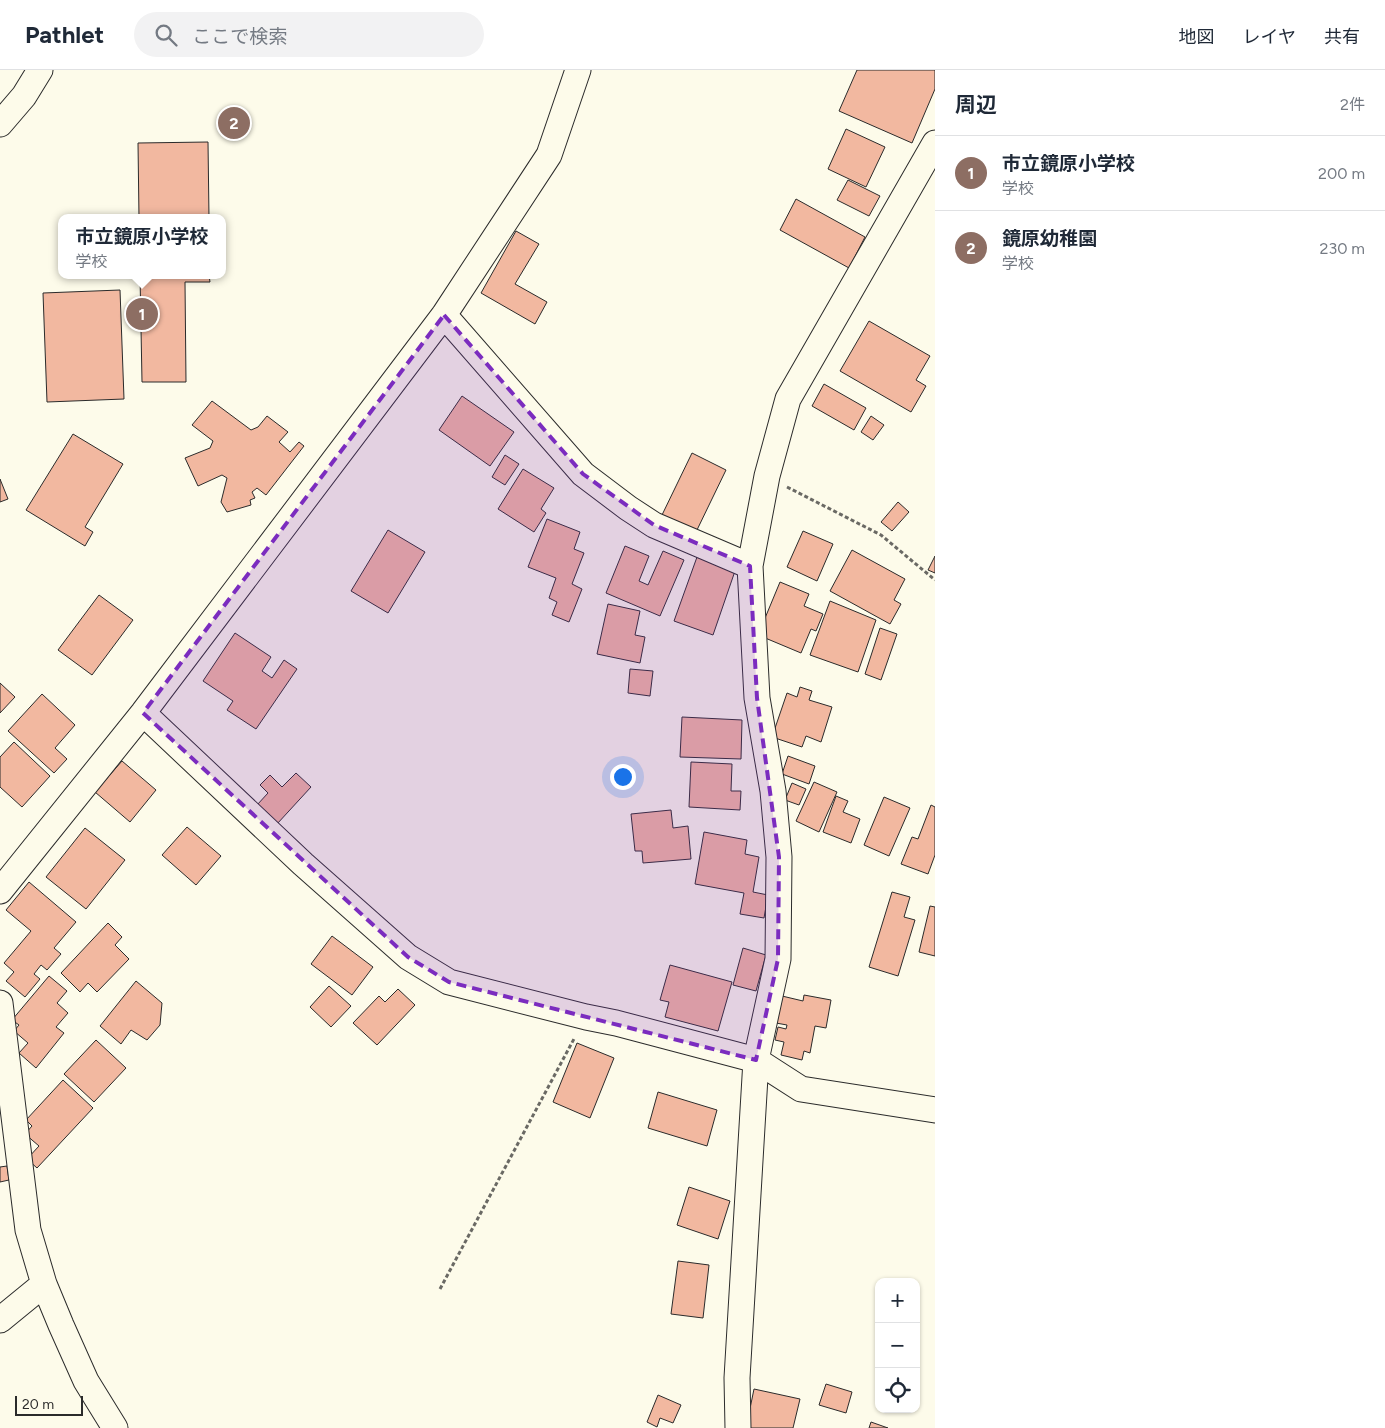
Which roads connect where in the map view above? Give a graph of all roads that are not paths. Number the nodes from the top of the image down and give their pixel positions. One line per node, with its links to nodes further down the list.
1 (40, 70): 3 (street)
2 (578, 70): 5 (street)
3 (0, 124)
4 (935, 143): 6 (street)
5 (444, 315): 6 (street); 7 (street)
6 (750, 566): 10 (street)
7 (142, 713): 8 (street); 10 (street)
8 (0, 890)
9 (0, 1002): 12 (street)
10 (756, 1060): 11 (street); 15 (street)
11 (935, 1110)
12 (44, 1284): 13 (street); 14 (street)
13 (0, 1320)
14 (115, 1428)
15 (738, 1428)

